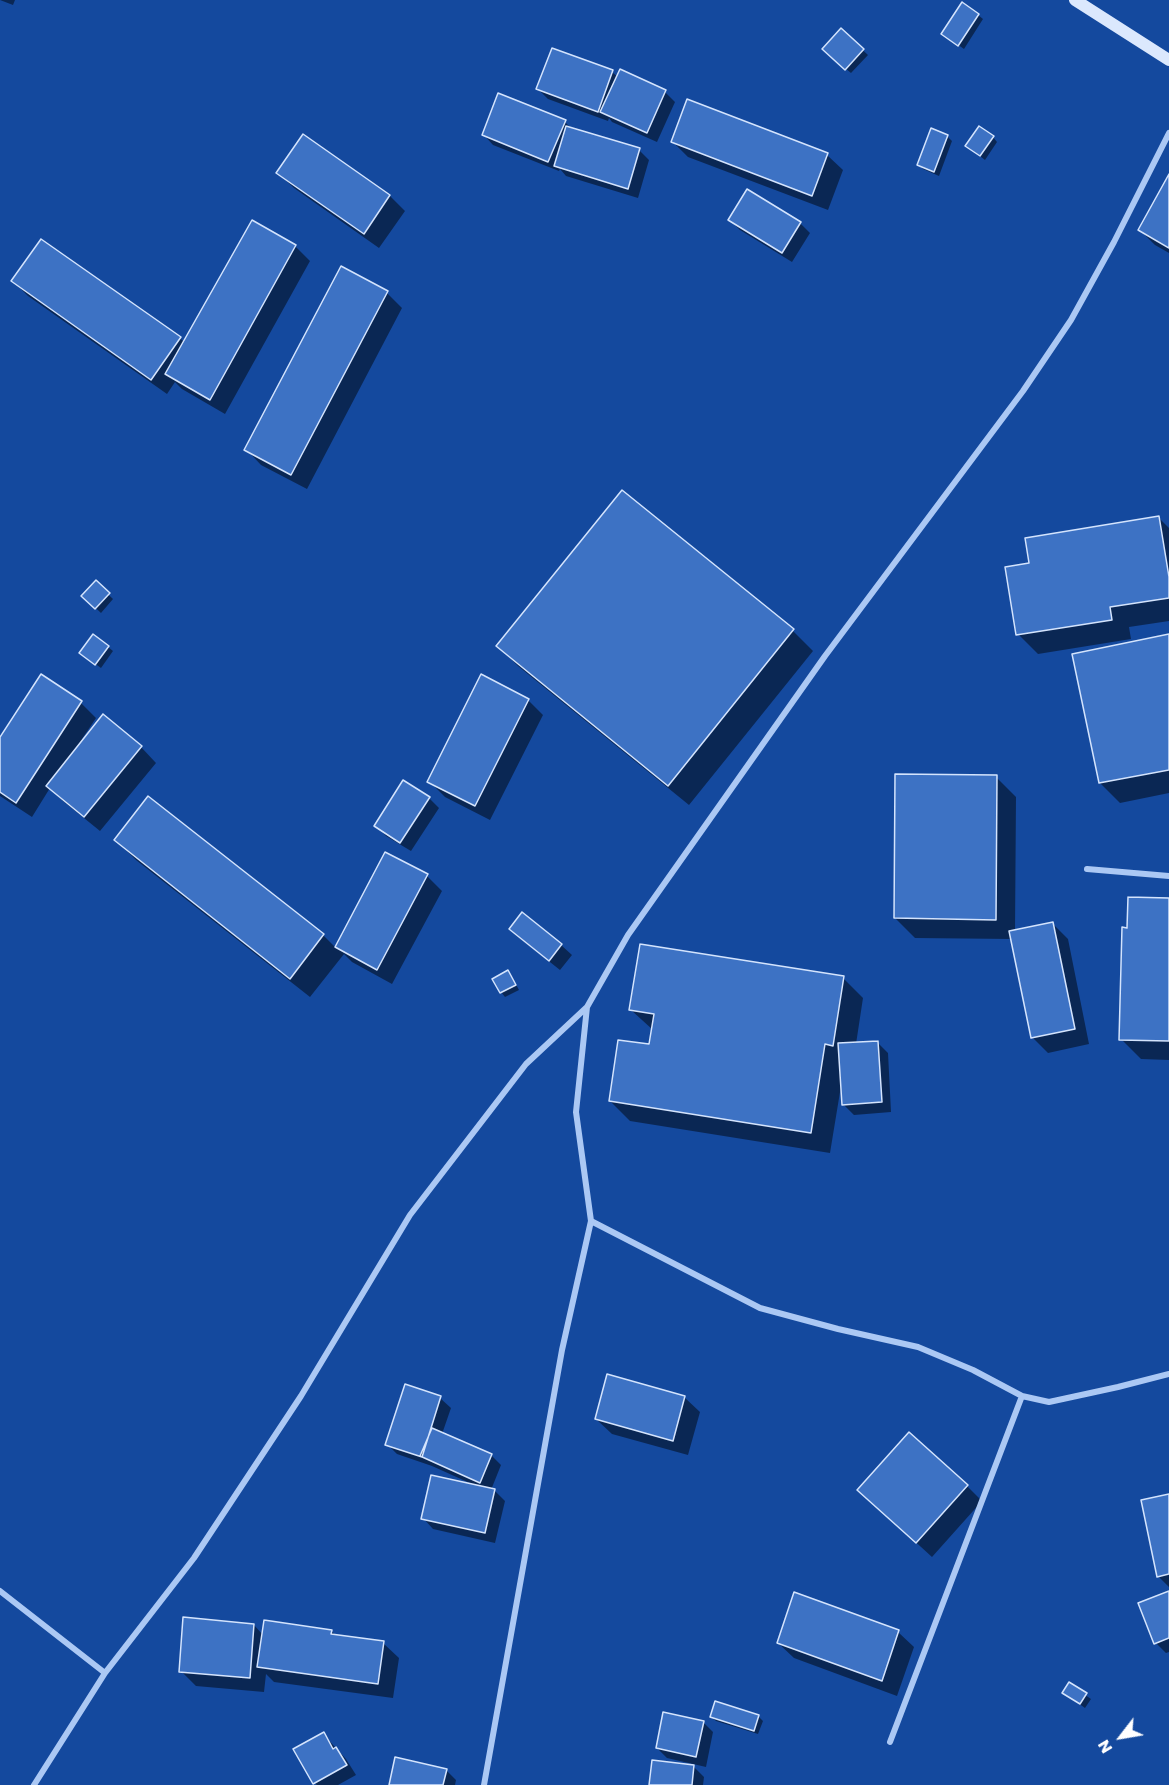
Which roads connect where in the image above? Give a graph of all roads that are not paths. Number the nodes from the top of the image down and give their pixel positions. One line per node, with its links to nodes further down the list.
1 (1077, 1): 2 (main road)
2 (1169, 60)
3 (1169, 132): 6 (street)
4 (1087, 869): 5 (street)
5 (1169, 876)
6 (587, 1007): 7 (street); 11 (street)
7 (591, 1221): 9 (street); 14 (street)
8 (1169, 1374): 9 (street)
9 (1022, 1396): 12 (street)
10 (0, 1591): 11 (street)
11 (105, 1673): 13 (street)
12 (890, 1742)
13 (34, 1785)
14 (484, 1785)

